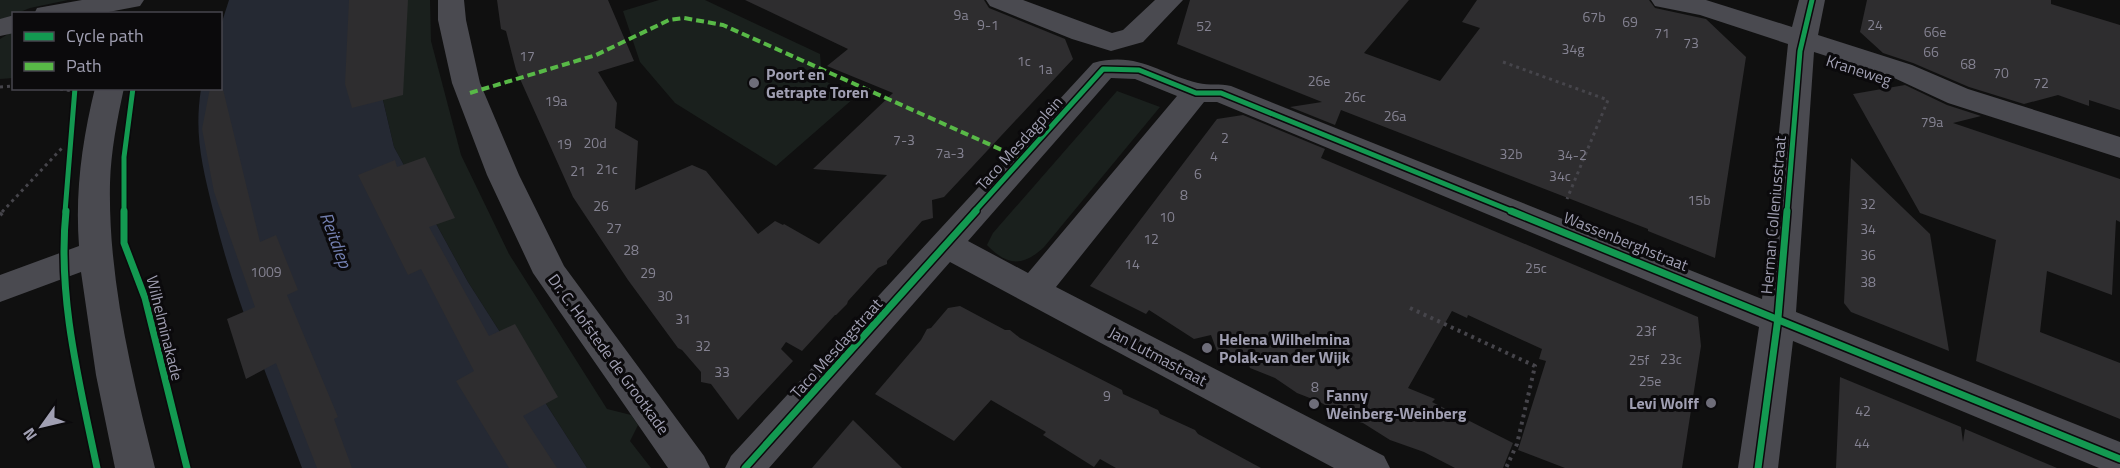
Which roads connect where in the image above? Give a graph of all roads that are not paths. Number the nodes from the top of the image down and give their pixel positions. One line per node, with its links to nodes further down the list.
1 (131, 0): 7 (street)
2 (451, 0): 20 (street, Dr. C. Hofstede de Grootkade)
3 (999, 0): 9 (street, Wassenberghstraat)
4 (1170, 0): 9 (street)
5 (1663, 0): 8 (street, Kraneweg)
6 (1812, 0): 8 (street, Herman Colleniusstraat)
7 (58, 12)
8 (1801, 45): 12 (street, Kraneweg); 17 (street, Herman Colleniusstraat)
9 (1118, 54): 11 (street, Wassenberghstraat); 13 (street, Taco Mesdagplein)
10 (110, 90): 14 (street)
11 (1196, 93): 16 (street); 17 (street, Wassenberghstraat)
12 (2120, 148)
13 (946, 246): 16 (street, Jan Lutmastraat); 21 (street, Taco Mesdagstraat)
14 (96, 253): 15 (street); 19 (street)
15 (0, 289)
16 (1033, 291): 22 (street, Jan Lutmastraat)
17 (1778, 318): 18 (street, Wassenberghstraat); 23 (street, Herman Colleniusstraat)
18 (2120, 459)
19 (135, 468)
20 (690, 468)
21 (745, 468)
22 (1370, 468)
23 (1758, 468)

